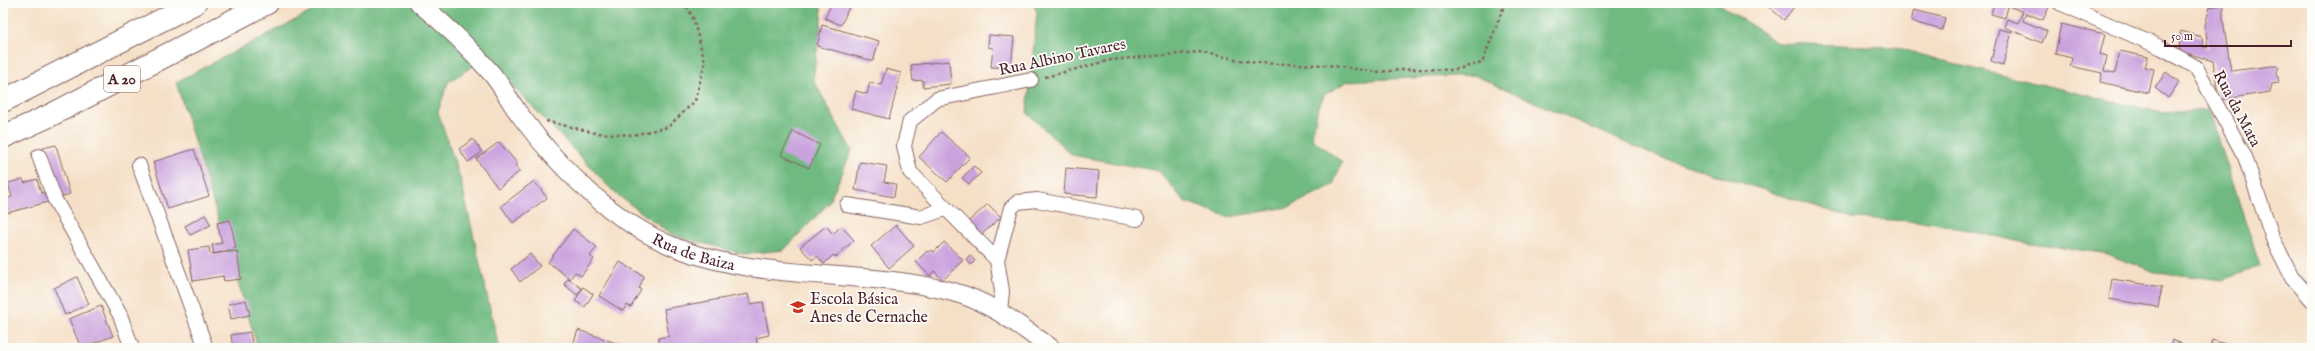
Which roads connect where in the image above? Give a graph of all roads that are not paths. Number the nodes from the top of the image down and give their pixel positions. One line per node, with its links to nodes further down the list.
1 (195, 3): 6 (highway, A 20)
2 (267, 3): 7 (highway, A 20)
3 (419, 3): 15 (street, Rua de Baiza)
4 (2060, 3): 14 (street, Rua da Mata)
5 (1031, 80): 11 (street, Rua Albino Tavares)
6 (3, 101)
7 (3, 137)
8 (39, 156): 16 (street)
9 (139, 165): 17 (street)
10 (848, 205): 11 (street)
11 (945, 209): 13 (street, Rua Albino Tavares)
12 (1136, 220): 13 (street)
13 (997, 260): 15 (street)
14 (2312, 300)
15 (1000, 310): 18 (street, Rua de Baiza)
16 (132, 348)
17 (206, 348)
18 (1051, 348)

